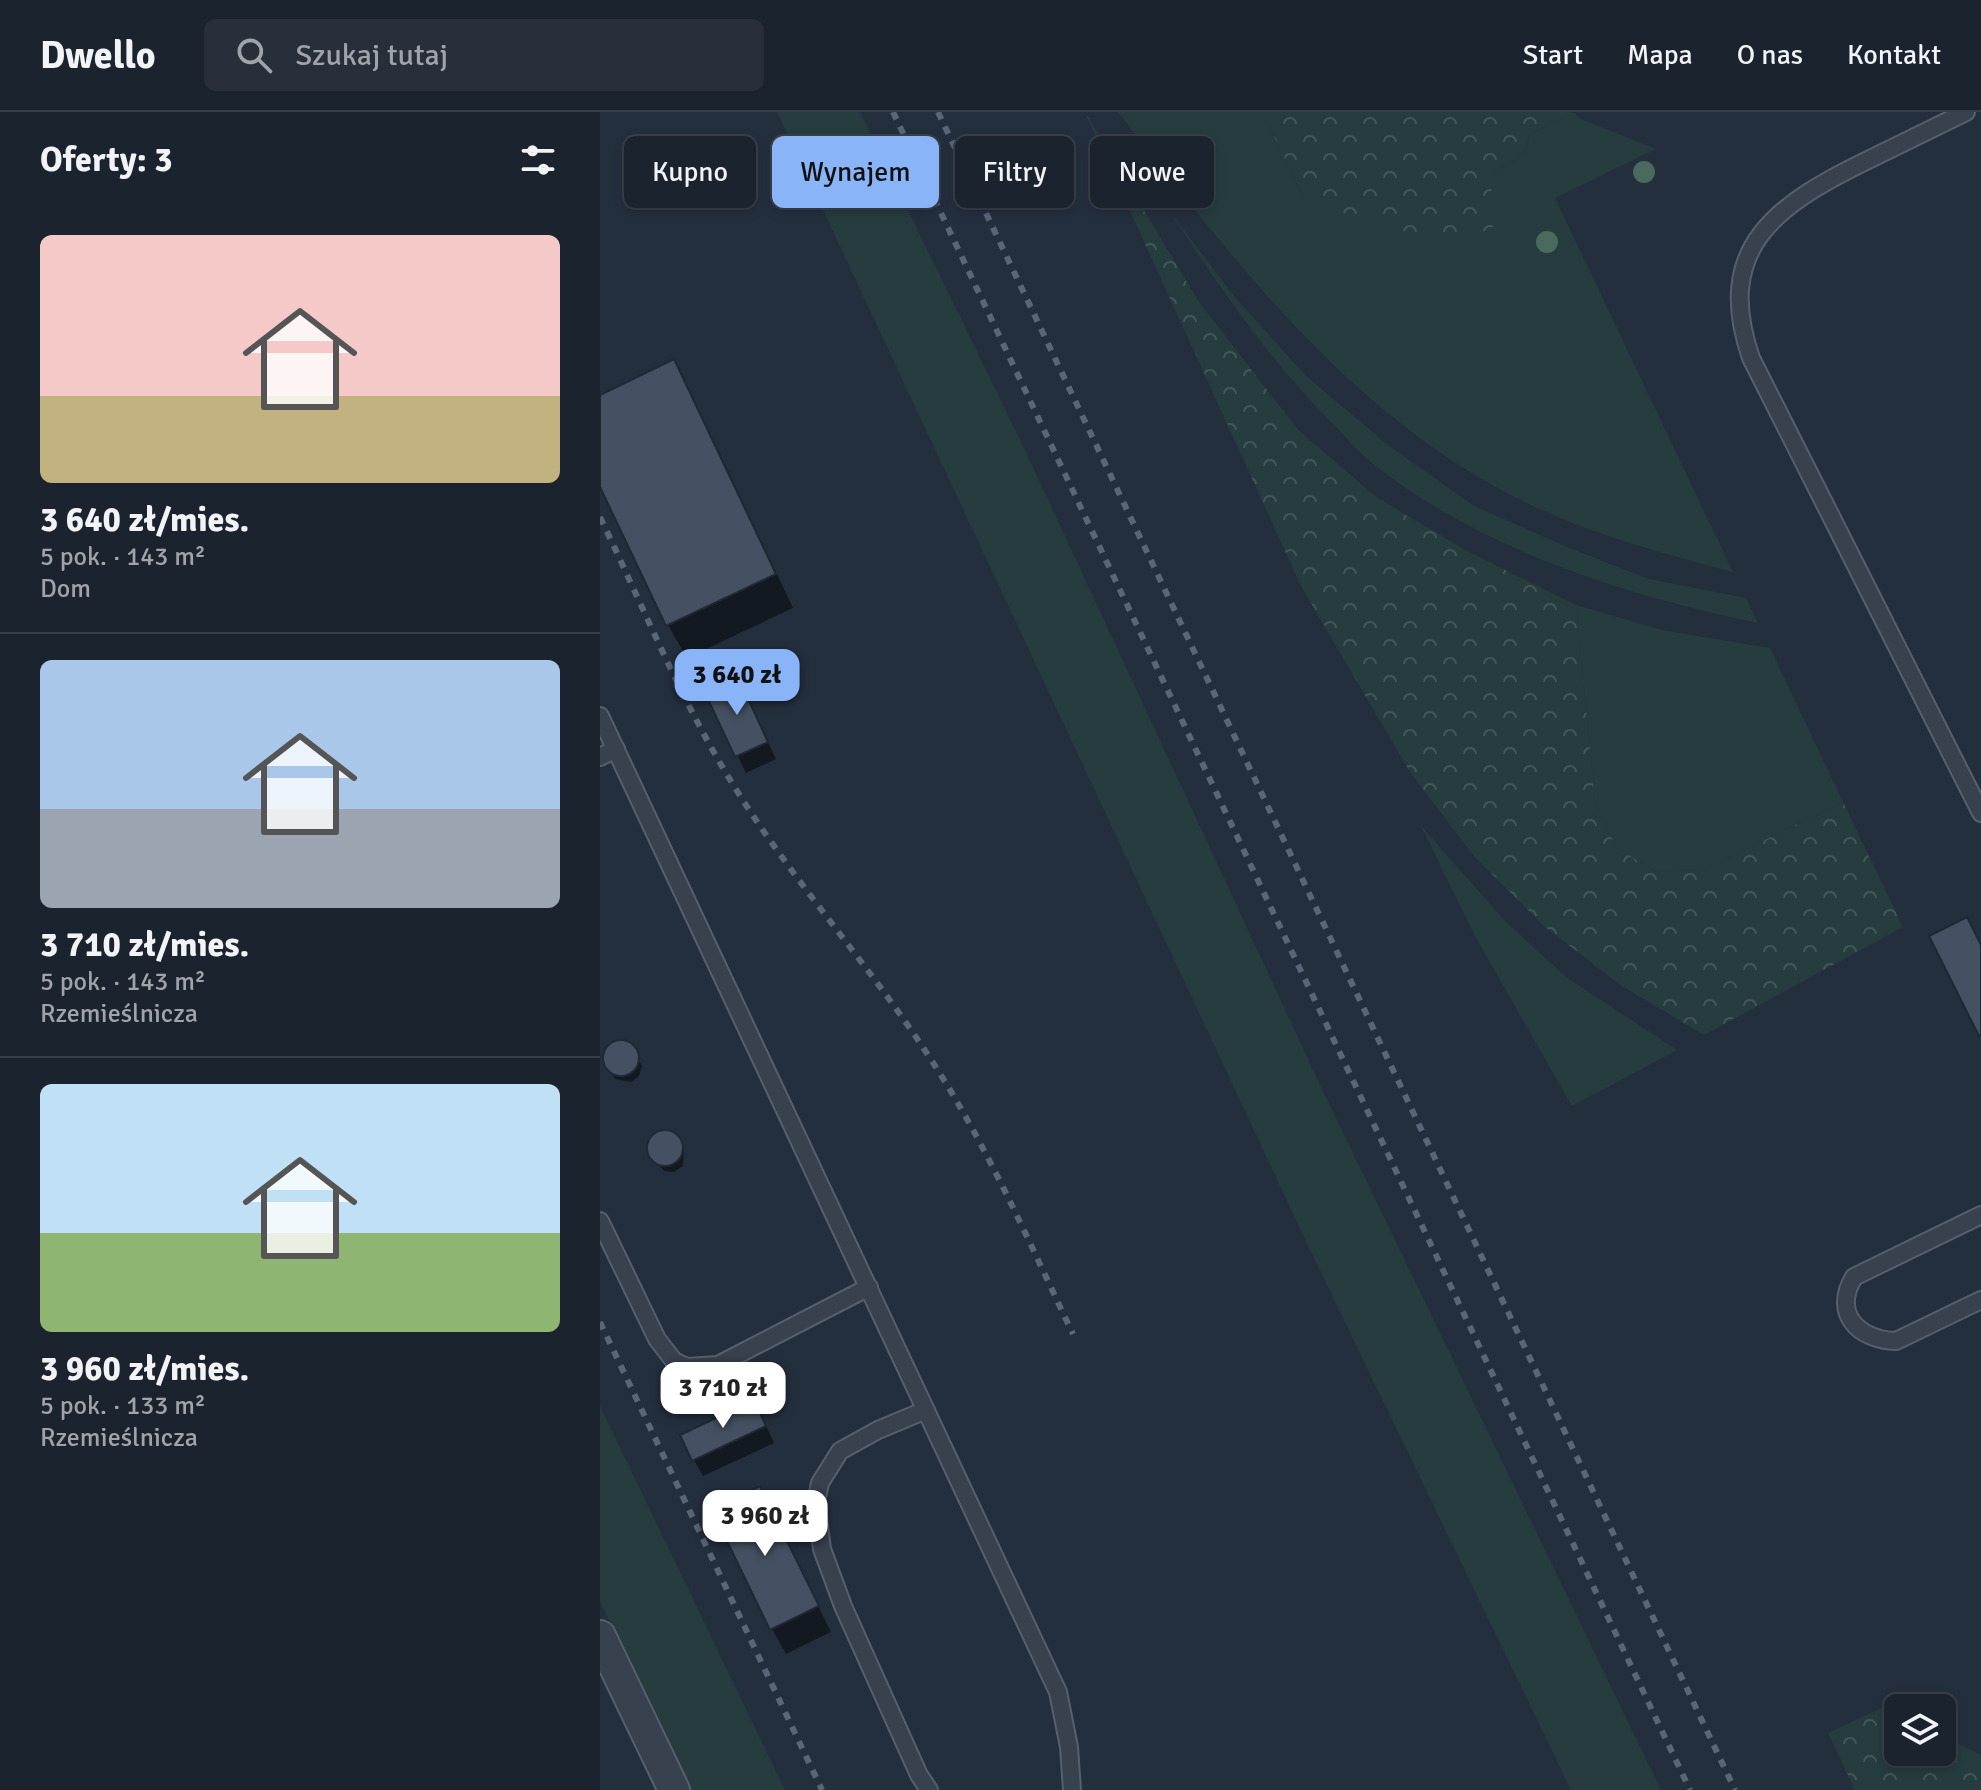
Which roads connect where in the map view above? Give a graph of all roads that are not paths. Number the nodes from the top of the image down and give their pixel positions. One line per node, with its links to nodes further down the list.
1 (1966, 112): 5 (lane)
2 (600, 716): 3 (lane)
3 (616, 749): 4 (lane); 8 (lane)
4 (600, 757)
5 (1981, 813)
6 (1981, 1215): 9 (lane)
7 (600, 1221): 8 (lane)
8 (869, 1287): 10 (lane)
9 (1981, 1300)
10 (926, 1410): 13 (lane); 14 (lane)
11 (600, 1636): 12 (street)
12 (674, 1790)
13 (929, 1790)
14 (1072, 1790)

